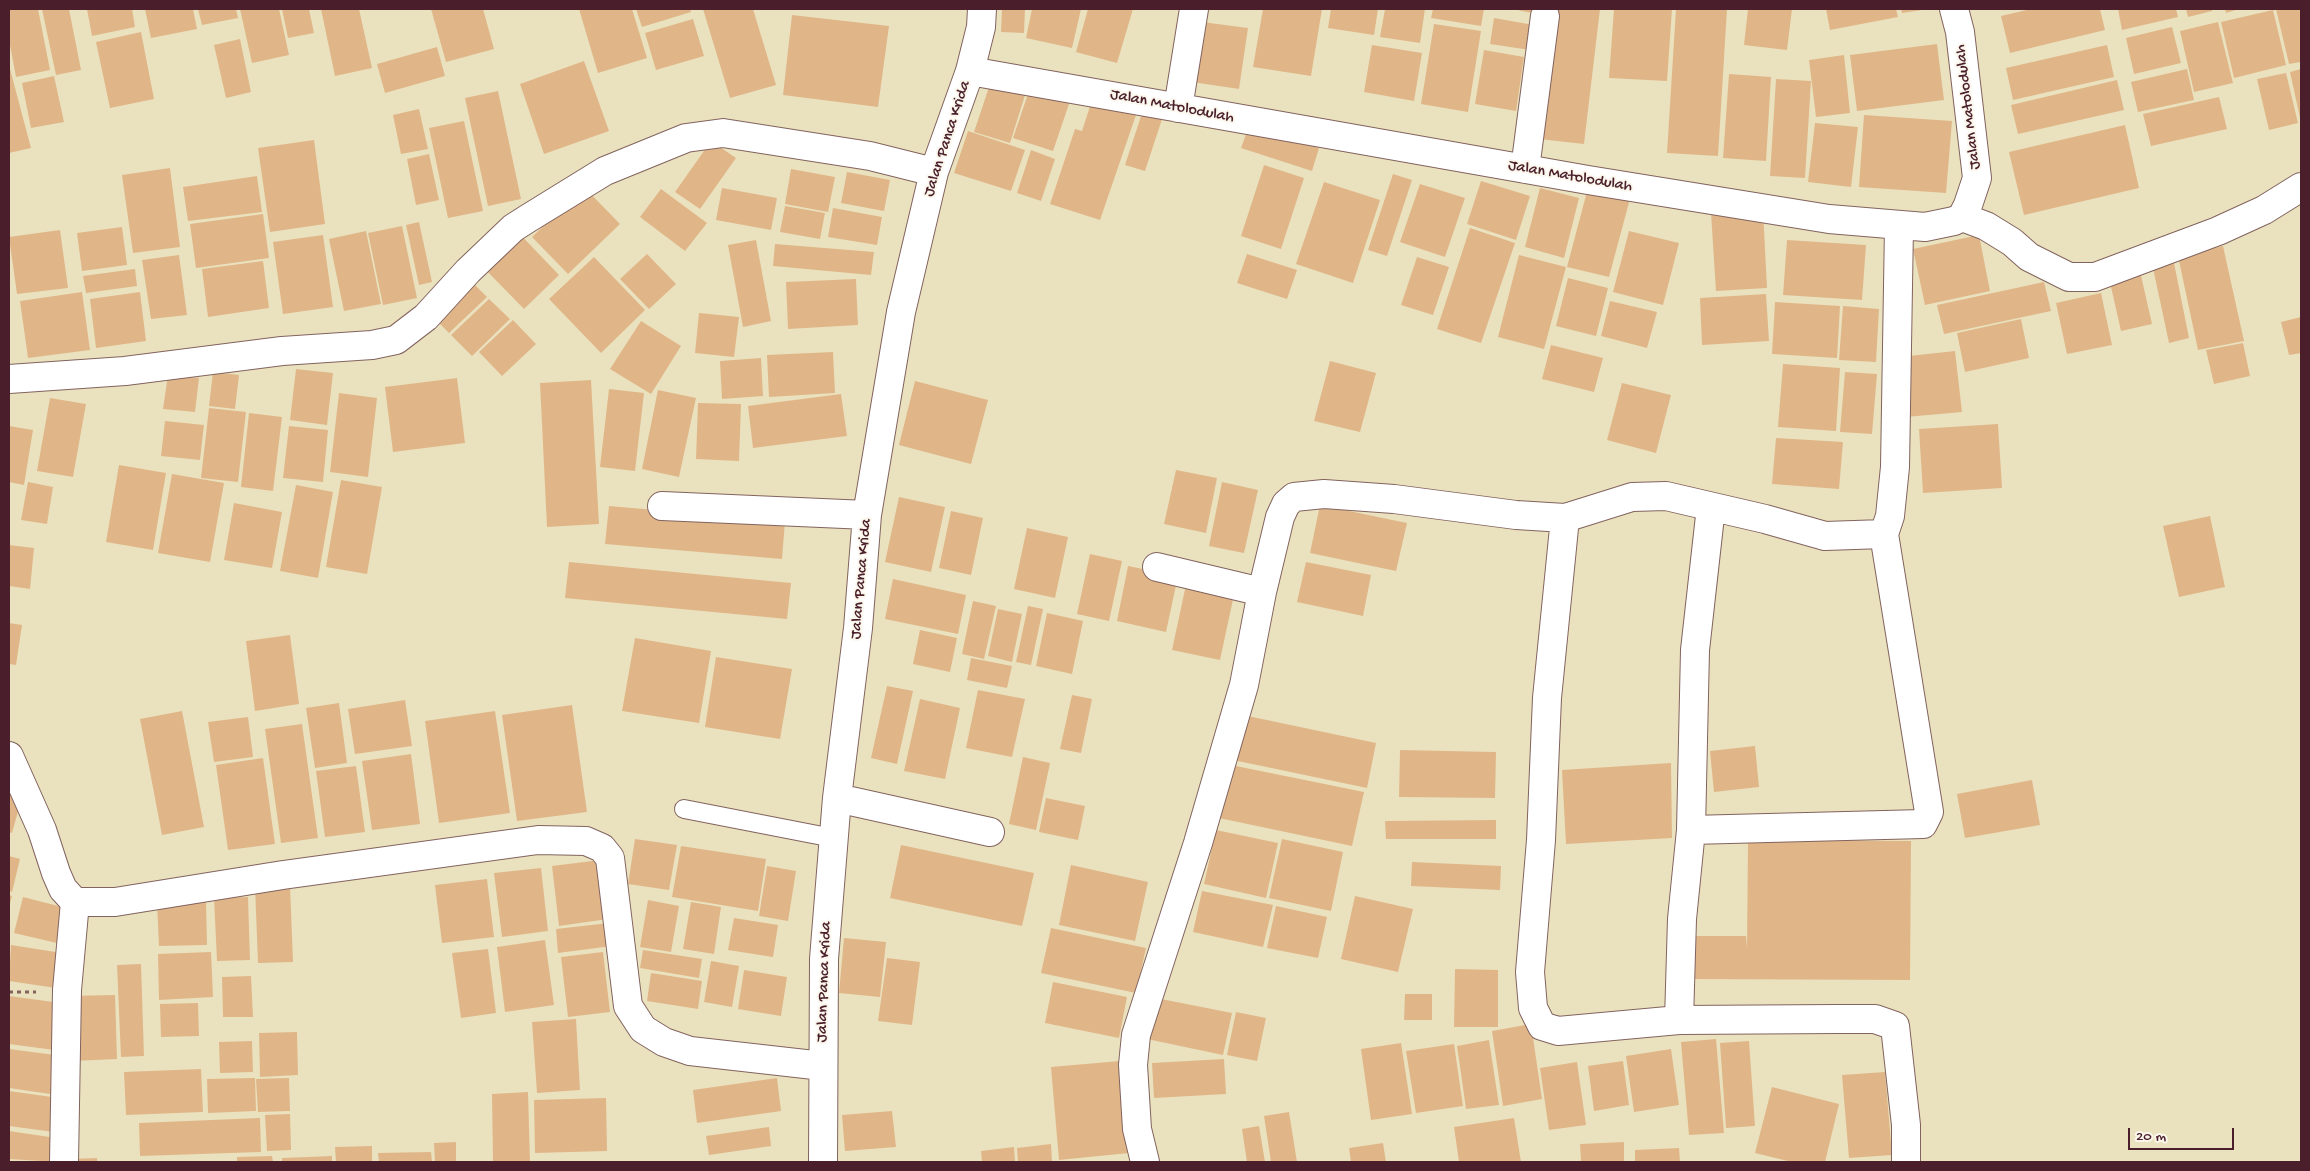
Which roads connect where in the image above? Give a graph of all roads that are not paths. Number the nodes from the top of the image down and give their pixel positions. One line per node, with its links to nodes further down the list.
1 (982, 9): 5 (street, Jalan Panca Krida)
2 (1194, 9): 6 (street)
3 (1954, 9): 10 (street, Jalan Matolodulah)
4 (1545, 16): 7 (street)
5 (970, 71): 6 (street, Jalan Matolodulah); 8 (street, Jalan Panca Krida)
6 (1178, 108): 7 (street, Jalan Matolodulah)
7 (1525, 170): 11 (street, Jalan Matolodulah)
8 (934, 172): 12 (street); 15 (street, Jalan Panca Krida)
9 (2301, 187): 10 (street)
10 (1962, 216): 11 (street, Jalan Matolodulah)
11 (1899, 226): 17 (street)
12 (9, 379)
13 (662, 506): 15 (street)
14 (1711, 507): 16 (street); 17 (street); 23 (street)
15 (867, 514): 21 (street, Jalan Panca Krida)
16 (1565, 518): 19 (street); 27 (street)
17 (1884, 534): 23 (street)
18 (1157, 567): 19 (street)
19 (1262, 592): 31 (street)
20 (9, 756): 26 (street)
21 (837, 798): 24 (street); 25 (street, Jalan Panca Krida)
22 (684, 809): 25 (lane)
23 (1690, 830): 27 (street)
24 (990, 832)
25 (834, 838): 28 (street, Jalan Panca Krida)
26 (75, 902): 28 (street); 29 (street)
27 (1679, 1020): 32 (street)
28 (824, 1066): 30 (street, Jalan Panca Krida)
29 (64, 1162)
30 (823, 1162)
31 (1145, 1162)
32 (1906, 1162)

